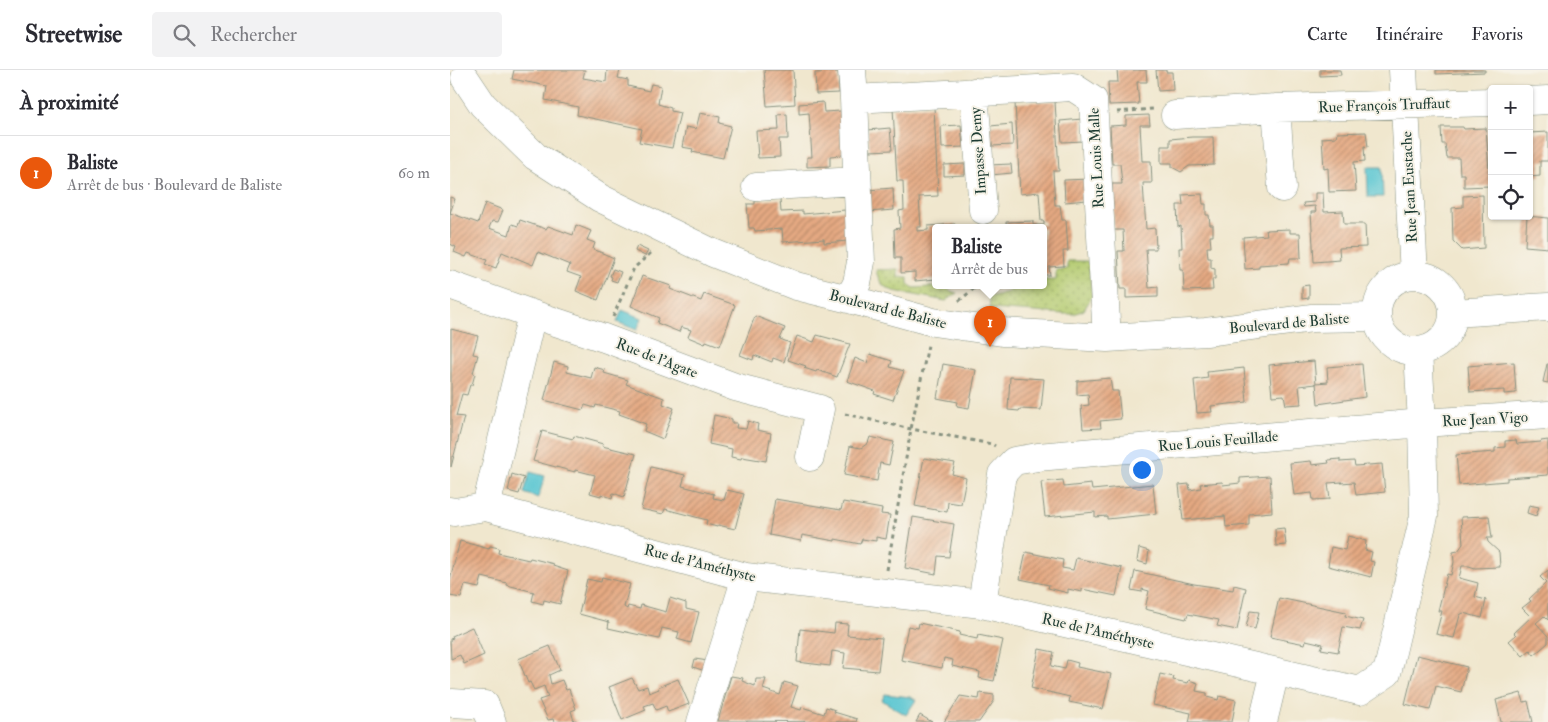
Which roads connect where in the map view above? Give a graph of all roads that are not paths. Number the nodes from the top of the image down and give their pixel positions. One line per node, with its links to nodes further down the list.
1 (852, 70): 5 (street)
2 (1403, 70): 9 (street, Rue Jean Eustache)
3 (463, 76): 18 (street, Boulevard de Baliste)
4 (974, 92): 5 (street, Rue Louis Malle); 15 (street, Impasse Demy); 23 (street, Rue Louis Malle)
5 (854, 99): 12 (street)
6 (1548, 100): 7 (street)
7 (1533, 101)
8 (1488, 102): 9 (street, Rue François Truffaut)
9 (1404, 105): 10 (street, Rue François Truffaut); 16 (street, Rue Jean Eustache)
10 (1276, 108): 11 (street, Rue François Truffaut); 14 (street)
11 (1175, 115)
12 (856, 181): 13 (street); 18 (street)
13 (756, 187)
14 (1282, 188)
15 (983, 210)
16 (1414, 275): 20 (street); 22 (street)
17 (450, 285): 21 (street, Rue de l'Agate)
18 (849, 299): 23 (street, Boulevard de Baliste)
19 (1548, 307): 20 (street)
20 (1453, 313): 24 (street)
21 (532, 314): 27 (street, Rue de l'Agate); 28 (street)
22 (1376, 317): 23 (street, Boulevard de Baliste); 24 (street)
23 (1107, 338)
24 (1418, 351): 26 (street, Rue de l'Améthyste)
25 (1548, 416): 26 (street, Rue Jean Vigo)
26 (1422, 423): 31 (street, Rue Louis Feuillade); 32 (street, Rue de l'Améthyste)
27 (810, 457)
28 (486, 507): 29 (street, Rue de l'Améthyste); 30 (street, Rue de l'Améthyste)
29 (450, 511)
30 (746, 576): 31 (street, Rue de l'Améthyste); 35 (street)
31 (982, 604): 32 (street, Rue de l'Améthyste)
32 (1275, 672): 36 (street)
33 (452, 703): 34 (street)
34 (492, 722)
35 (701, 722)
36 (1263, 722)

